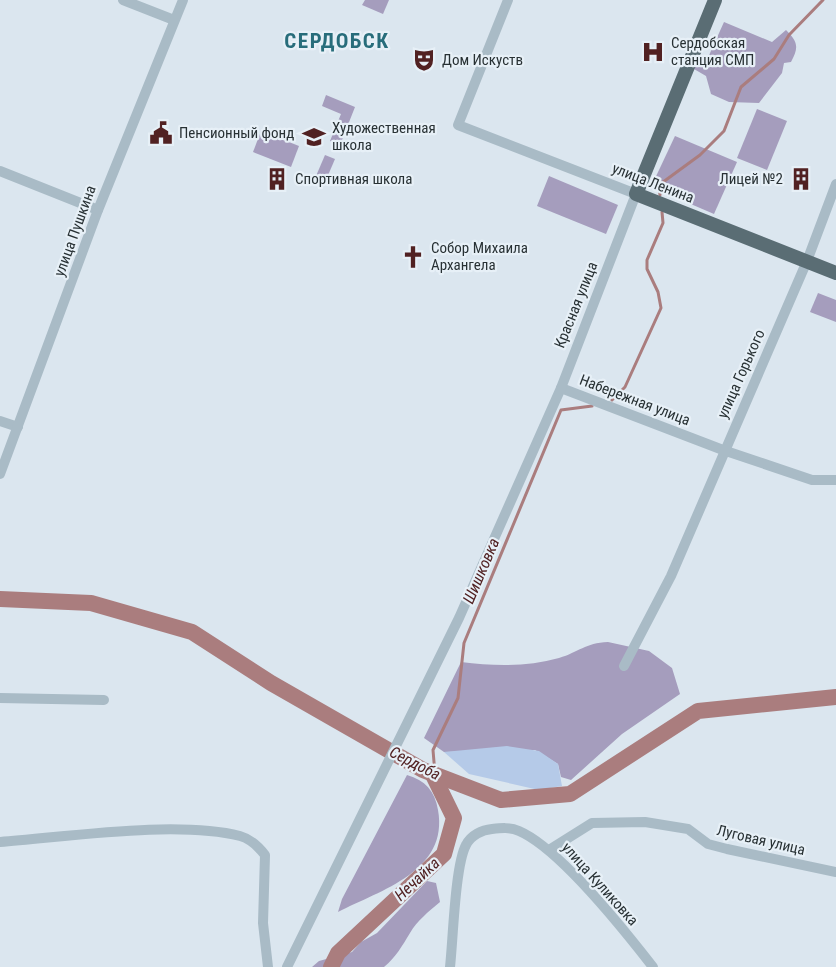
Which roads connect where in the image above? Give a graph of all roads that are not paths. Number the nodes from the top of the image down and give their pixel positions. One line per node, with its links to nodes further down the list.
1 (123, 0): 5 (street)
2 (183, 0): 5 (street, улица Пушкина)
3 (508, 0): 8 (street, улица Ленина)
4 (715, 0): 8 (main road, Красная улица)
5 (174, 20): 9 (street, улица Пушкина)
6 (0, 171): 9 (street)
7 (836, 184): 10 (street, улица Горького)
8 (636, 194): 10 (main road, улица Ленина); 12 (street, Красная улица)
9 (98, 210): 14 (street, улица Пушкина)
10 (807, 261): 11 (main road, улица Ленина); 15 (street, улица Горького)
11 (836, 273)
12 (561, 388): 15 (street, Набережная улица); 25 (street, Красная улица)
13 (0, 421): 14 (street)
14 (18, 427): 16 (street, улица Пушкина)
15 (723, 450): 17 (street, Набережная улица); 18 (street, улица Горького)
16 (0, 474)
17 (836, 480)
18 (624, 666)
19 (0, 698): 20 (street)
20 (104, 700)
21 (0, 842): 24 (street)
22 (549, 850): 23 (street, Луговая улица); 26 (street, улица Куликовка); 27 (street, улица Куликовка)
23 (836, 872)
24 (268, 967)
25 (287, 967)
26 (450, 967)
27 (653, 967)

